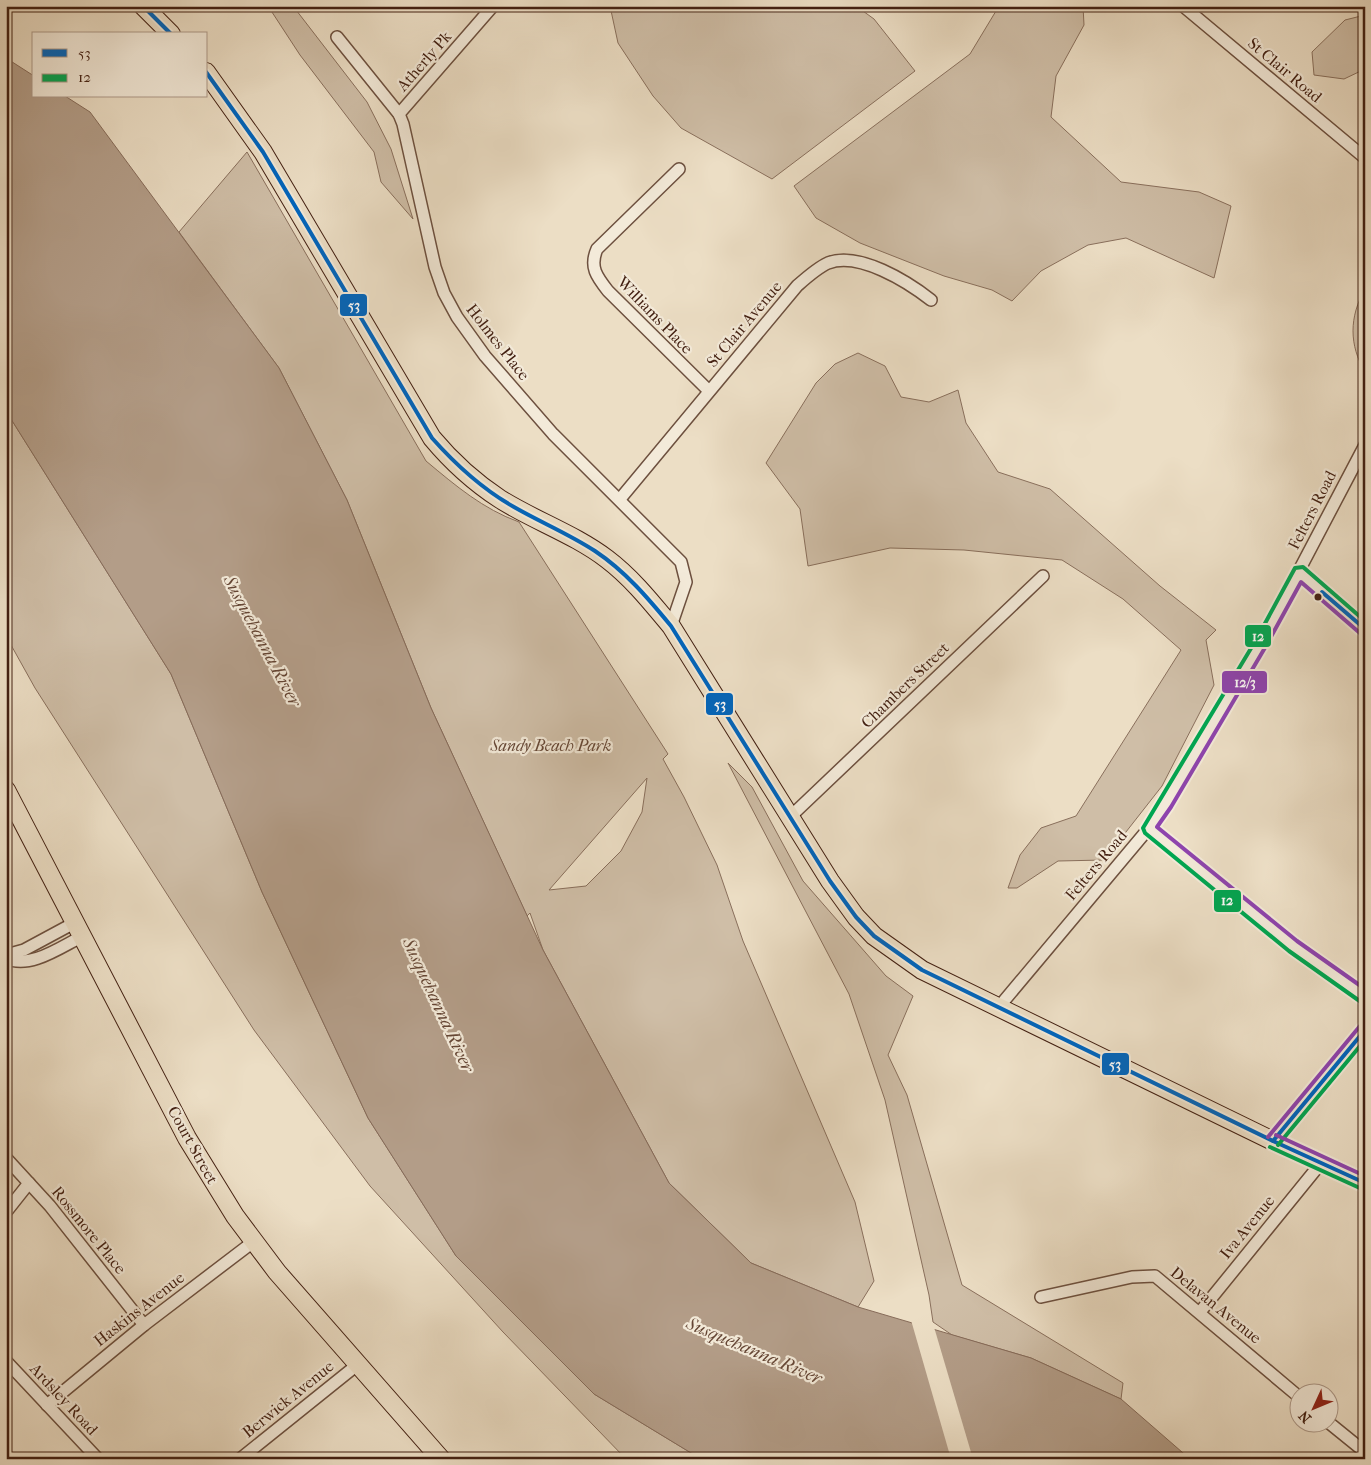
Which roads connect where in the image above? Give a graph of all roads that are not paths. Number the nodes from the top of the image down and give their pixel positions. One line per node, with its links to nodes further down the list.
1 (143, 6): 4 (main road)
2 (493, 6): 7 (street, Atherly Pk)
3 (1184, 6): 8 (street, St Clair Road)
4 (169, 32)
5 (337, 37): 7 (street, Holmes Place)
6 (210, 76): 16 (main road)
7 (399, 114): 13 (street, Holmes Place)
8 (1365, 158)
9 (679, 169): 11 (street, Williams Place)
10 (931, 300): 11 (street, St Clair Avenue)
11 (709, 391): 13 (street, St Clair Avenue)
12 (1365, 445): 14 (street, Felters Road)
13 (620, 499): 16 (street, Holmes Place)
14 (1299, 572): 17 (street); 20 (street, Felters Road)
15 (1043, 576): 19 (street, Chambers Street)
16 (670, 626): 19 (main road)
17 (1365, 629)
18 (6, 790): 21 (main road, Court Street)
19 (790, 817): 24 (main road)
20 (1149, 828): 23 (street); 24 (street, Felters Road)
21 (80, 929): 22 (street); 32 (main road, Court Street)
22 (6, 956)
23 (1365, 997)
24 (998, 1008): 26 (main road)
25 (1365, 1030): 26 (street)
26 (1273, 1141): 28 (main road)
27 (6, 1158): 29 (street, Rossmore Place)
28 (1320, 1163): 30 (main road); 34 (street, Iva Avenue)
29 (29, 1183): 31 (street); 35 (street, Rossmore Place)
30 (1365, 1183)
31 (6, 1212)
32 (253, 1242): 35 (street, Haskins Avenue); 37 (main road, Court Street)
33 (1041, 1297): 34 (street, Delavan Avenue)
34 (1200, 1312): 38 (street, Delavan Avenue)
35 (144, 1325): 39 (street, Haskins Avenue)
36 (6, 1361): 39 (street, Ardsley Road)
37 (357, 1365): 43 (street, Berwick Avenue); 44 (main road, Court Street)
38 (1288, 1387)
39 (47, 1404): 42 (street, Ardsley Road)
40 (1338, 1430): 41 (street)
41 (1365, 1452)
42 (98, 1459)
43 (240, 1459)
44 (441, 1459)

